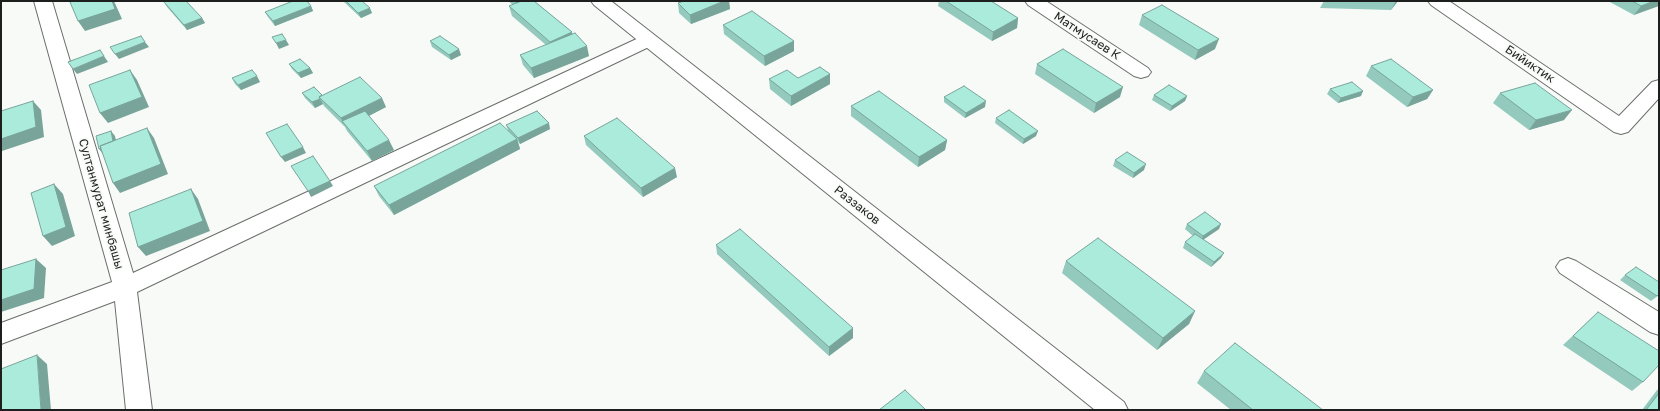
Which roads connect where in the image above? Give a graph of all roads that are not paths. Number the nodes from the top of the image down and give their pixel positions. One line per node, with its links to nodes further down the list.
1 (43, 1): 9 (street, Султанмурат минбашы)
2 (600, 1): 5 (street, Раззаков)
3 (1034, 1): 6 (street, Матмусаев К)
4 (1437, 1): 7 (street, Бийиктик)
5 (649, 40): 9 (street); 13 (street, Раззаков)
6 (1141, 72)
7 (1659, 86)
8 (1568, 267): 10 (street)
9 (125, 287): 11 (street); 12 (street, Султанмурат минбашы)
10 (1659, 325)
11 (1, 334)
12 (139, 410)
13 (1114, 410)

